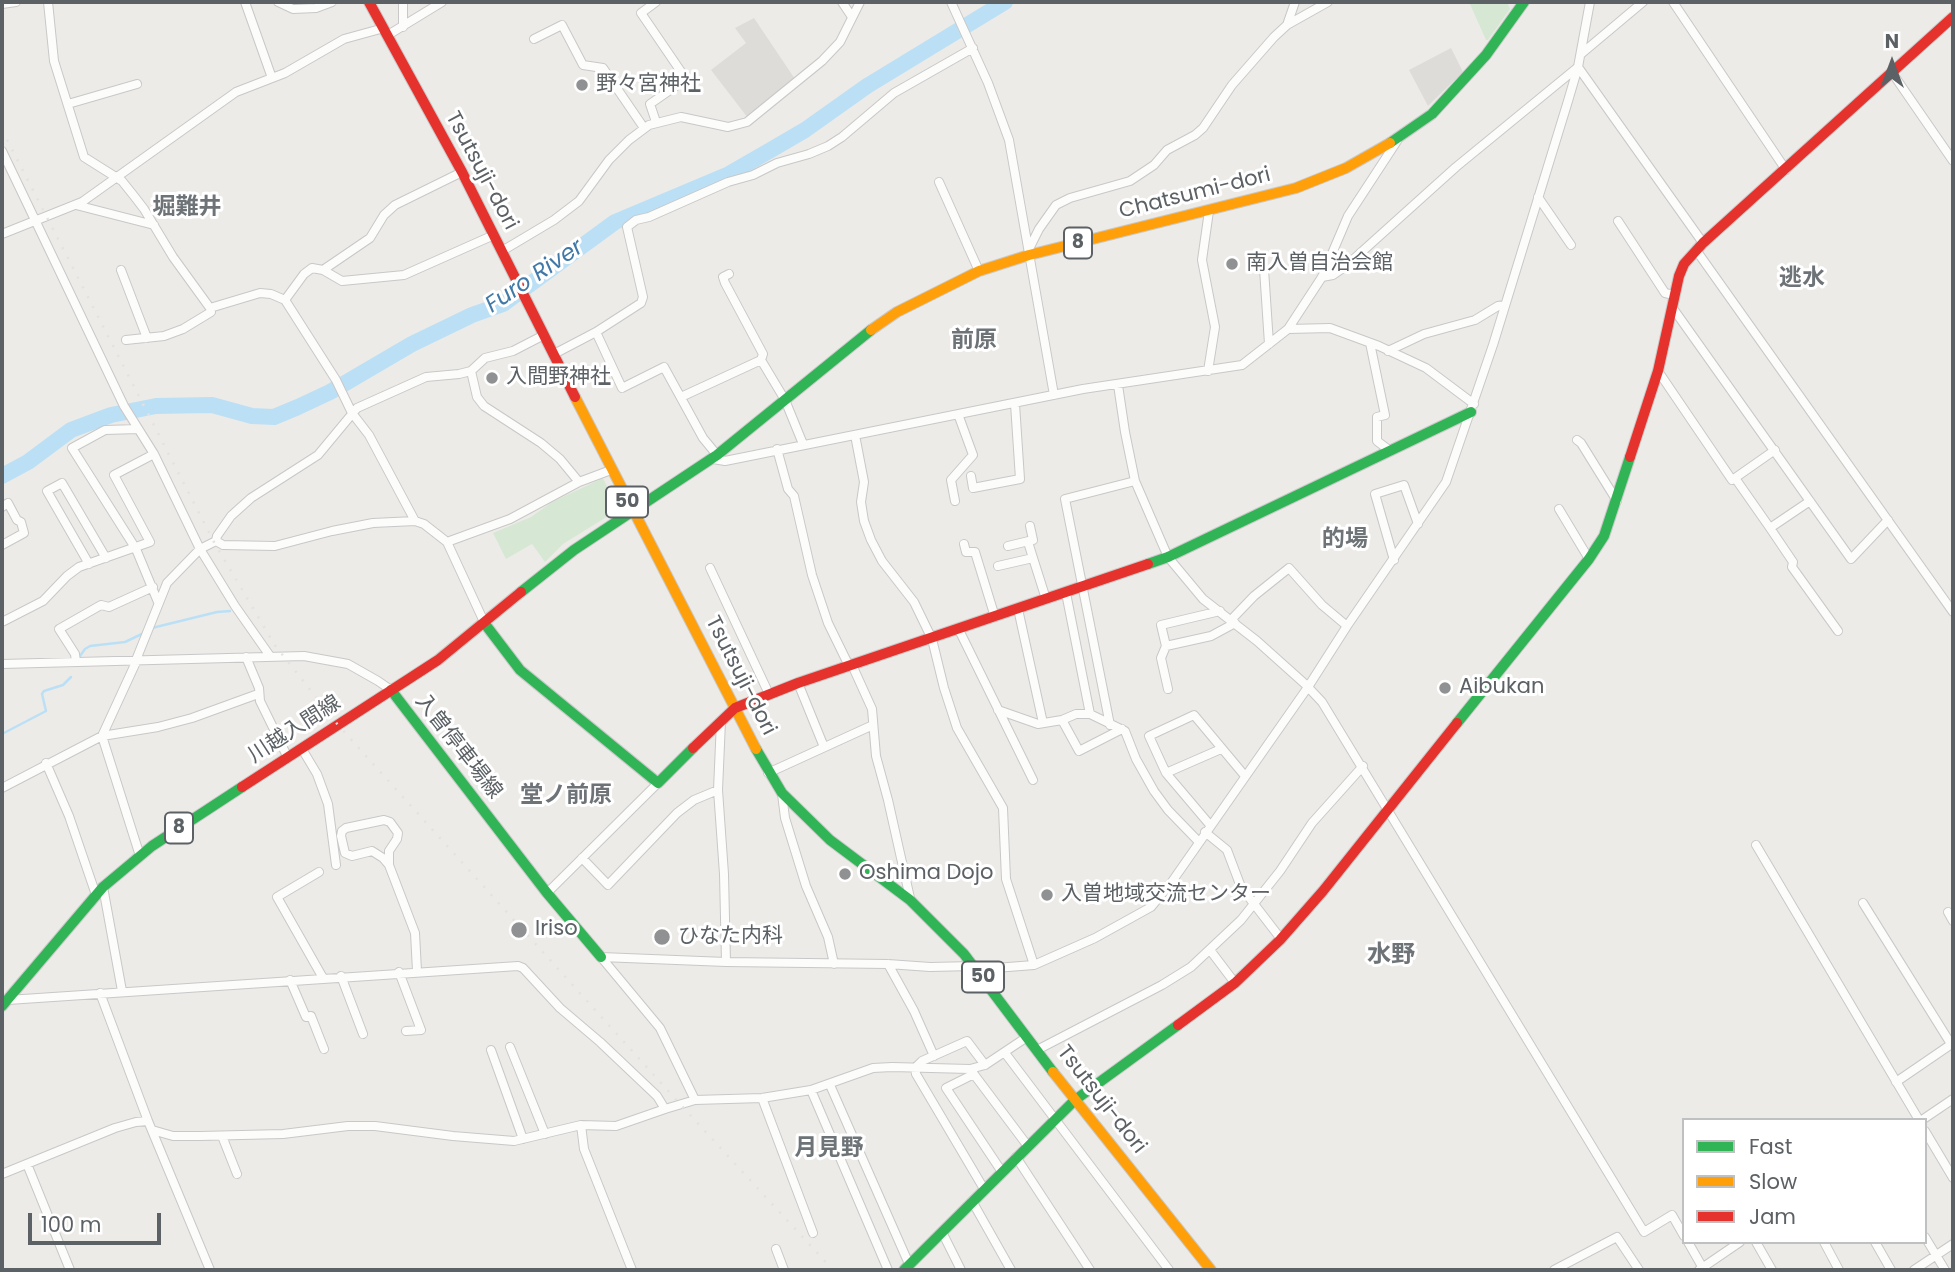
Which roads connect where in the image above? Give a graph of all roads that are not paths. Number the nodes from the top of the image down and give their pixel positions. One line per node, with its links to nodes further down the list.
1 (16, 2): 19 (street)
2 (48, 2): 32 (street)
3 (245, 2): 30 (street)
4 (278, 2): 5 (street)
5 (332, 2)
6 (369, 2): 24 (main road, Tsutsuji-dori / 50)
7 (403, 2): 23 (street)
8 (442, 2): 23 (street)
9 (656, 2): 33 (street)
10 (842, 2): 21 (street)
11 (860, 2): 21 (street)
12 (951, 2): 26 (street)
13 (1295, 2): 22 (street)
14 (1328, 2): 22 (street)
15 (1524, 2): 35 (main road, Chatsumi-dori / 8)
16 (1590, 2): 27 (street)
17 (1643, 2): 27 (street)
18 (1673, 2): 38 (street)
19 (2, 4)
20 (1953, 16): 29 (main road)
21 (852, 17): 33 (street)
22 (1287, 25): 53 (street)
23 (402, 27): 24 (street)
24 (386, 32): 30 (street); 39 (main road, Tsutsuji-dori / 50)
25 (534, 39): 34 (street)
26 (973, 48): 53 (street); 65 (street)
27 (1581, 54): 28 (street)
28 (1578, 67): 42 (street); 51 (street); 59 (street)
29 (1893, 74): 37 (street); 38 (main road)
30 (272, 78): 40 (street)
31 (137, 84): 32 (street)
32 (68, 104): 40 (street)
33 (656, 122): 34 (street)
34 (644, 128): 52 (street)
35 (1398, 139): 44 (main road, Chatsumi-dori / 8); 59 (street)
36 (2, 151): 46 (street)
37 (1953, 161)
38 (1786, 170): 51 (main road)
39 (462, 172): 49 (main road, Tsutsuji-dori / 50); 56 (street)
40 (117, 178): 43 (street); 47 (street)
41 (939, 182): 57 (street)
42 (1538, 197): 50 (street); 62 (street)
43 (76, 205): 46 (street); 47 (street)
44 (1209, 211): 53 (main road, Chatsumi-dori / 8); 75 (street)
45 (1618, 221): 61 (street)
46 (36, 222): 48 (street); 85 (street)
47 (154, 225): 63 (street)
48 (2, 234)
49 (494, 235): 52 (main road, Tsutsuji-dori / 50); 56 (street)
50 (1571, 245)
51 (1699, 247): 61 (main road); 105 (street)
52 (502, 251): 66 (main road, Tsutsuji-dori / 50)
53 (1029, 252): 57 (main road, Chatsumi-dori / 8); 78 (street)
54 (1264, 269): 70 (street)
55 (121, 270): 67 (street)
56 (323, 270): 60 (street)
57 (979, 271): 80 (main road, Chatsumi-dori / 8)
58 (729, 274): 73 (street)
59 (1322, 277): 64 (street)
60 (285, 299): 63 (street); 83 (street)
61 (1673, 301): 76 (main road); 91 (street)
62 (1505, 305): 71 (street); 82 (street)
63 (210, 308): 67 (street)
64 (1288, 329): 69 (street); 70 (street)
65 (596, 332): 72 (street); 79 (street)
66 (544, 335): 72 (main road, Tsutsuji-dori / 50); 74 (street)
67 (147, 338): 68 (street)
68 (127, 340)
69 (1370, 343): 71 (street); 90 (street)
70 (1269, 344): 75 (street)
71 (1388, 351): 82 (street)
72 (554, 354): 94 (main road, Tsutsuji-dori / 50)
73 (761, 360): 79 (street); 80 (street)
74 (471, 371): 83 (street); 98 (street)
75 (1208, 371): 77 (street)
76 (1658, 371): 96 (street); 100 (main road)
77 (1118, 385): 78 (street); 97 (street)
78 (1054, 396): 81 (street)
79 (681, 397): 93 (street)
80 (785, 401): 88 (street); 93 (main road, Chatsumi-dori / 8)
81 (1015, 404): 84 (street); 95 (street)
82 (1472, 408): 90 (main road); 107 (street)
83 (352, 413): 106 (street); 110 (street)
84 (958, 414): 86 (street); 99 (street)
85 (137, 428): 92 (street); 116 (street)
86 (855, 435): 88 (street); 141 (street)
87 (1577, 440): 100 (street)
88 (803, 444): 89 (street)
89 (778, 449): 93 (street); 148 (street)
90 (1389, 450): 118 (main road)
91 (1775, 450): 96 (street); 101 (street)
92 (154, 454): 116 (street); 117 (street)
93 (715, 457): 104 (main road, Chatsumi-dori / 8)
94 (611, 470): 98 (street); 104 (main road, Tsutsuji-dori / 50)
95 (971, 476)
96 (1735, 478): 109 (street)
97 (1135, 481): 118 (street); 127 (street)
98 (579, 482): 111 (street)
99 (955, 501)
100 (1617, 501): 121 (main road)
101 (1810, 501): 105 (street); 109 (street)
102 (2, 507): 114 (street)
103 (1559, 509): 121 (street)
104 (632, 512): 137 (main road, 川越入間線 / 8); 155 (main road, Tsutsuji-dori / 50)
105 (1888, 520): 133 (street)
106 (415, 522): 110 (street); 111 (street)
107 (1418, 524): 122 (street); 122 (street)
108 (1030, 526): 112 (street)
109 (1770, 528): 140 (street)
110 (216, 541): 117 (street)
111 (447, 542): 137 (street)
112 (1028, 542): 115 (street); 120 (street)
113 (964, 544): 134 (street)
114 (2, 545)
115 (1008, 546)
116 (136, 549): 119 (street); 126 (street)
117 (200, 549): 130 (street); 143 (street)
118 (1168, 557): 127 (main road); 132 (street)
119 (107, 558): 123 (street); 123 (street)
120 (1033, 558): 124 (street); 129 (street)
121 (1589, 559): 179 (main road)
122 (1394, 560): 138 (street)
123 (89, 564): 136 (street)
124 (998, 566)
125 (710, 568): 154 (street)
126 (153, 587): 130 (street); 146 (street)
127 (1082, 587): 128 (main road); 162 (street)
128 (1066, 593): 129 (main road); 157 (street)
129 (1046, 599): 131 (main road)
130 (158, 602): 145 (street)
131 (1018, 609): 134 (main road); 160 (street)
132 (1220, 611): 135 (street); 142 (street)
133 (1953, 612)
134 (995, 617): 139 (main road)
135 (1233, 621): 138 (street); 142 (street); 150 (street)
136 (2, 622)
137 (485, 624): 152 (main road, 川越入間線 / 8); 175 (main road)
138 (1347, 626): 150 (street)
139 (958, 630): 141 (main road); 156 (street)
140 (1838, 631)
141 (932, 639): 148 (main road); 201 (street)
142 (1166, 646): 151 (street)
143 (270, 656): 144 (street); 152 (street)
144 (246, 657): 145 (street); 153 (street)
145 (136, 660): 146 (street); 164 (street)
146 (76, 662): 147 (street)
147 (2, 664)
148 (850, 666): 149 (main road); 161 (street)
149 (798, 683): 154 (main road); 165 (street)
150 (1308, 687): 170 (street); 173 (street)
151 (1168, 689)
152 (391, 690): 166 (main road, 川越入間線 / 8); 191 (main road, 入曽停車場線)
153 (258, 694): 164 (street); 168 (street)
154 (769, 694): 155 (main road)
155 (735, 708): 158 (main road); 171 (main road, Tsutsuji-dori / 50)
156 (998, 710): 160 (street); 174 (street)
157 (1090, 714): 159 (street); 162 (street)
158 (721, 720): 175 (main road); 177 (street)
159 (1062, 720): 160 (street); 163 (street)
160 (1043, 723)
161 (873, 725): 165 (street); 192 (street)
162 (1110, 725): 163 (street)
163 (1122, 729): 181 (street)
164 (102, 736): 169 (street); 185 (street)
165 (824, 747): 171 (street)
166 (302, 749): 168 (main road, 川越入間線 / 8); 187 (street)
167 (1221, 749): 172 (street); 172 (street); 173 (street)
168 (288, 758): 185 (main road, 川越入間線 / 8)
169 (46, 764): 176 (street); 190 (street)
170 (1363, 766): 179 (street); 194 (street)
171 (768, 773): 178 (main road, Tsutsuji-dori / 50)
172 (1167, 773): 180 (street)
173 (1245, 776): 180 (street)
174 (1033, 780)
175 (658, 783): 186 (street)
176 (2, 788)
177 (718, 790): 186 (street); 198 (street)
178 (782, 793): 192 (main road, Tsutsuji-dori / 50); 199 (street)
179 (1389, 810): 195 (main road); 254 (street)
180 (1207, 829): 181 (street); 194 (street)
181 (1198, 841): 201 (street)
182 (394, 844): 184 (street); 184 (street); 188 (street)
183 (1756, 845): 226 (street)
184 (372, 851): 188 (street)
185 (140, 856): 190 (main road, 川越入間線 / 8)
186 (582, 858): 191 (street)
187 (336, 865)
188 (389, 866): 203 (street)
189 (319, 872): 207 (street)
190 (100, 891): 210 (street); 212 (main road, 川越入間線 / 8)
191 (547, 893): 197 (main road, 入曽停車場線)
192 (910, 900): 202 (main road, Tsutsuji-dori / 50)
193 (1863, 903): 216 (street)
194 (1254, 904): 195 (street); 196 (street)
195 (1281, 939): 209 (main road)
196 (1210, 950): 209 (street); 219 (street)
197 (601, 957): 198 (street); 231 (street)
198 (726, 962): 199 (street)
199 (834, 964): 200 (street)
200 (888, 964): 202 (street); 222 (street)
201 (1034, 965): 206 (street)
202 (974, 966): 206 (main road, Tsutsuji-dori / 50)
203 (417, 971): 204 (street); 233 (street)
204 (399, 972): 205 (street); 213 (street)
205 (341, 976): 207 (street); 214 (street)
206 (982, 976): 215 (main road, Tsutsuji-dori / 50)
207 (323, 978): 208 (street)
208 (290, 980): 210 (street); 218 (street)
209 (1235, 983): 232 (main road)
210 (122, 991): 211 (street)
211 (100, 993): 212 (street); 237 (street)
212 (5, 1003)
213 (405, 1031)
214 (363, 1034)
215 (1027, 1037): 219 (main road, Tsutsuji-dori / 50); 221 (street)
216 (1952, 1044): 226 (street)
217 (510, 1047): 240 (street)
218 (324, 1049)
219 (1037, 1049): 232 (main road, Tsutsuji-dori / 50)
220 (491, 1050): 243 (street)
221 (1005, 1053): 223 (street); 236 (street)
222 (934, 1056): 223 (street); 224 (street)
223 (985, 1065): 225 (street)
224 (915, 1068): 225 (street); 227 (street); 251 (street)
225 (972, 1072): 244 (street); 247 (street)
226 (1895, 1082): 234 (street)
227 (830, 1085): 228 (street); 266 (street)
228 (811, 1090): 229 (street); 272 (street)
229 (762, 1098): 231 (street); 255 (street)
230 (1953, 1099): 235 (street)
231 (695, 1100): 233 (street)
232 (1075, 1100): 236 (main road); 277 (main road, Tsutsuji-dori / 50)
233 (665, 1109): 238 (street)
234 (1919, 1118)
235 (1923, 1118)
236 (1054, 1119): 244 (main road); 276 (street)
237 (148, 1121): 239 (street); 246 (street)
238 (581, 1125): 240 (street); 270 (street)
239 (152, 1130): 242 (street); 269 (street)
240 (545, 1134): 243 (street)
241 (1927, 1134): 250 (street)
242 (222, 1136): 243 (street); 249 (street)
243 (523, 1139)
244 (1027, 1145): 245 (main road)
245 (1016, 1157): 247 (main road); 275 (street)
246 (27, 1164): 248 (street); 268 (street)
247 (1002, 1171): 251 (main road)
248 (2, 1174)
249 (237, 1174)
250 (1953, 1178)
251 (984, 1189): 252 (main road)
252 (972, 1201): 253 (main road); 274 (street)
253 (942, 1232): 266 (main road); 273 (street)
254 (1682, 1232)
255 (813, 1233)
256 (1927, 1240): 264 (street)
257 (1689, 1244): 267 (street)
258 (1737, 1244): 267 (street)
259 (1757, 1244): 281 (street)
260 (1825, 1244): 282 (street)
261 (1876, 1244): 283 (street)
262 (1953, 1244): 264 (street)
263 (776, 1249): 271 (street)
264 (1936, 1255): 284 (street); 285 (street)
265 (1571, 1260): 278 (street); 279 (street); 280 (street)
266 (909, 1267)
267 (1702, 1269)
268 (70, 1270)
269 (209, 1270)
270 (632, 1270)
271 (784, 1270)
272 (888, 1270)
273 (961, 1270)
274 (1011, 1270)
275 (1090, 1270)
276 (1169, 1270)
277 (1211, 1270)
278 (1553, 1270)
279 (1577, 1270)
280 (1639, 1270)
281 (1772, 1270)
282 (1839, 1270)
283 (1891, 1270)
284 (1914, 1270)
285 (1945, 1270)

